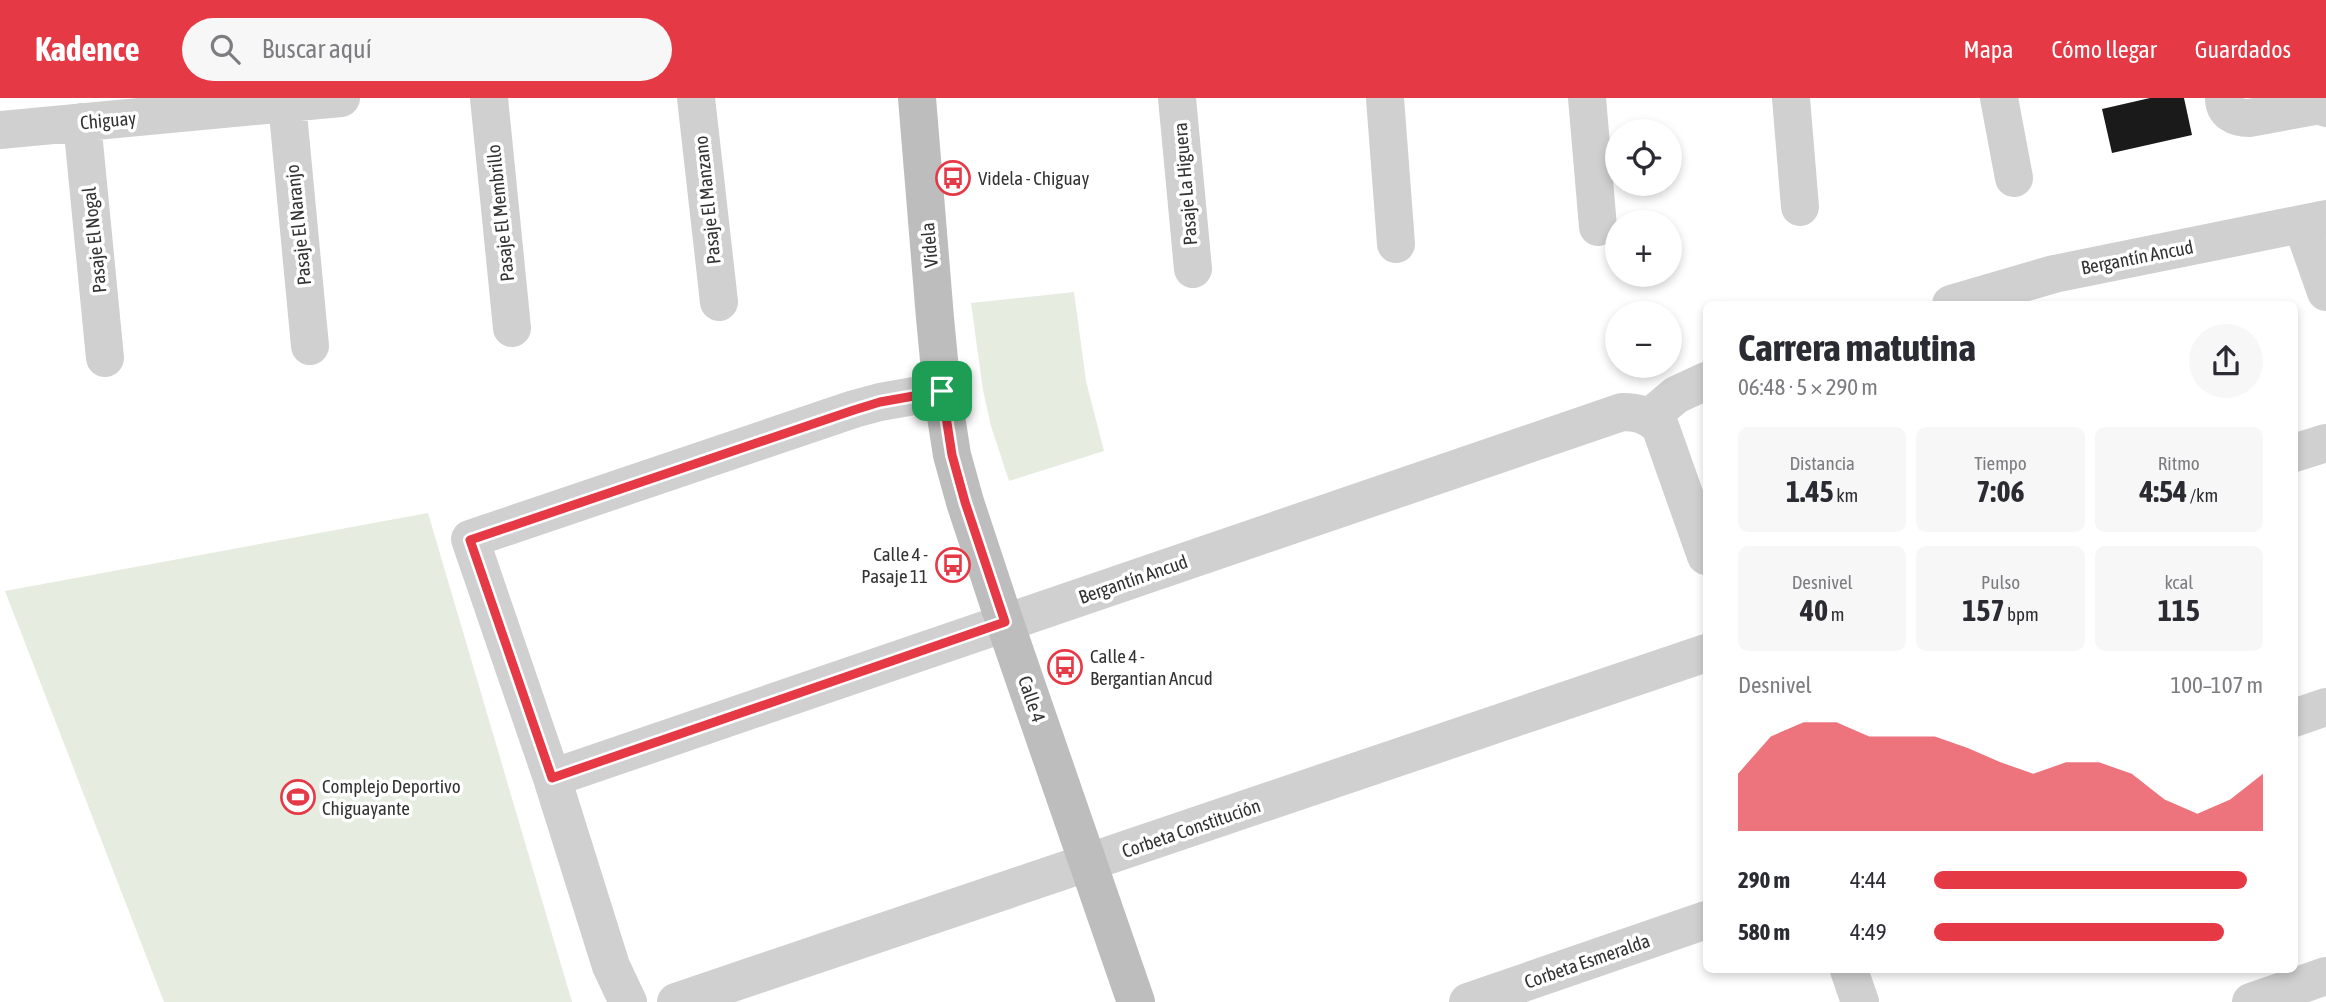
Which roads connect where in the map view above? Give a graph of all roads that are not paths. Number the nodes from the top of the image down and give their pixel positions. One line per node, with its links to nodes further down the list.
1 (341, 98): 11 (street, Chiguay)
2 (489, 98): 25 (street, Pasaje El Membrillo)
3 (696, 98): 24 (street, Pasaje El Manzano)
4 (917, 98): 29 (street, Videla)
5 (1177, 98): 21 (street, Pasaje La Higuera)
6 (1385, 98): 20 (street)
7 (1587, 98): 19 (street)
8 (1791, 98): 17 (street)
9 (1999, 98): 16 (street)
10 (2224, 98): 12 (street)
11 (287, 103): 14 (street, Chiguay); 26 (street, Pasaje El Naranjo)
12 (2308, 105)
13 (40, 112): 14 (street, Chiguay); 15 (street, Chiguay)
14 (82, 122): 27 (street, Pasaje El Nogal)
15 (0, 130)
16 (2014, 178)
17 (1800, 207)
18 (2314, 222): 22 (street); 23 (street, Bergantín Ancud)
19 (1598, 228)
20 (1396, 244)
21 (1193, 269)
22 (2326, 292)
23 (1961, 301)
24 (719, 302)
25 (512, 328)
26 (310, 346)
27 (105, 358)
28 (1703, 382): 30 (street)
29 (942, 391): 34 (street, Calle 4); 38 (street)
30 (1650, 417): 33 (street); 34 (street, Bergantín Ancud)
31 (2326, 443): 32 (street)
32 (2298, 452)
33 (1703, 547)
34 (1005, 622): 38 (street, Bergantín Ancud); 39 (street, Calle 4)
35 (1703, 654): 39 (street, Corbeta Constitución)
36 (2326, 707): 37 (street)
37 (2298, 717)
38 (552, 778): 43 (street)
39 (1088, 863): 44 (street, Corbeta Constitución); 45 (street, Calle 4)
40 (1703, 921): 46 (street, Corbeta Esmeralda)
41 (1850, 973): 47 (street)
42 (2326, 976): 48 (street)
43 (628, 1002)
44 (676, 1002)
45 (1136, 1002)
46 (1468, 1002)
47 (1860, 1002)
48 (2251, 1002)

